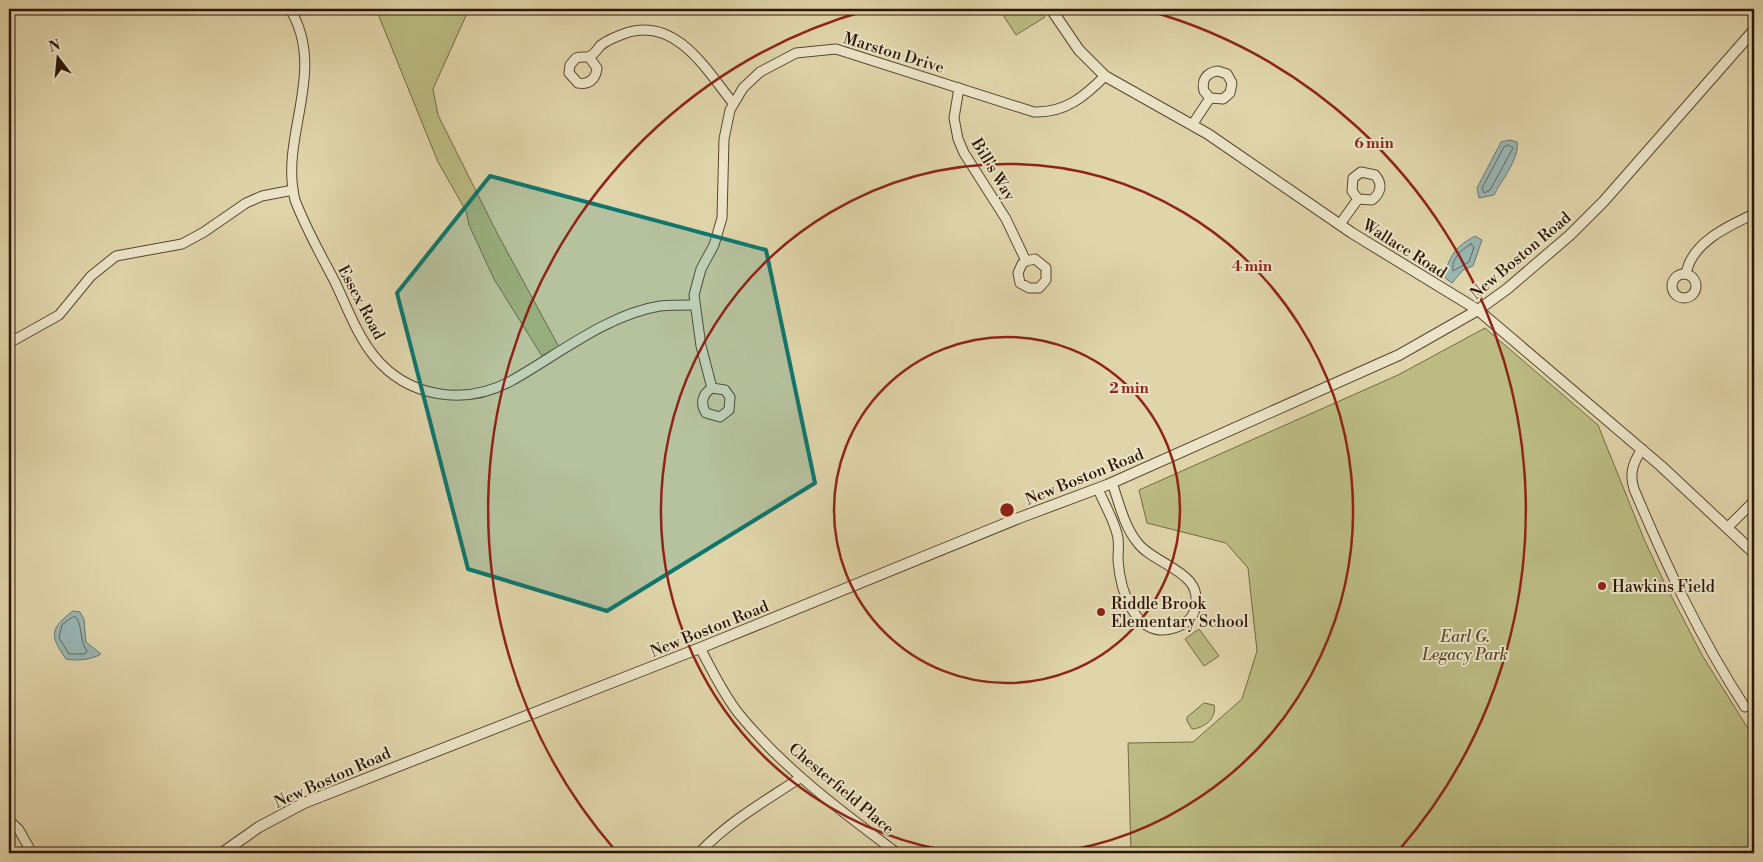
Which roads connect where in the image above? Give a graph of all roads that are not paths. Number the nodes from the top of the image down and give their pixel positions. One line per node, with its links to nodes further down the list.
1 (290, 9): 10 (street, Essex Road)
2 (1051, 9): 5 (street, Wallace Road)
3 (1754, 30): 17 (street, New Boston Road)
4 (589, 57): 8 (street)
5 (1105, 76): 6 (street, Marston Drive); 9 (street, Wallace Road)
6 (958, 88): 8 (street, Marston Drive); 14 (street, Bill's Way)
7 (1210, 98): 9 (street)
8 (733, 103): 16 (street, Marston Drive)
9 (1192, 125): 13 (street, Wallace Road)
10 (293, 190): 16 (street, Essex Road); 18 (street)
11 (1358, 199): 13 (street)
12 (1754, 214): 15 (street)
13 (1340, 224): 17 (street, Wallace Road)
14 (1026, 261)
15 (1686, 274)
16 (694, 305): 19 (street, Marston Drive)
17 (1478, 310): 20 (street, Wallace Road); 21 (street, New Boston Road)
18 (9, 343)
19 (712, 388)
20 (1642, 449): 24 (street, Wallace Road); 27 (street)
21 (1112, 483): 22 (street, New Boston Road); 22 (street)
22 (1098, 489): 26 (street, New Boston Road)
23 (1754, 501): 24 (street)
24 (1727, 528): 25 (street, Wallace Road)
25 (1754, 553)
26 (700, 648): 28 (street, Chesterfield Place); 31 (street, New Boston Road)
27 (1745, 707)
28 (800, 778): 32 (street); 33 (street, Chesterfield Place)
29 (9, 820): 30 (street)
30 (32, 853)
31 (222, 853)
32 (699, 853)
33 (897, 853)

